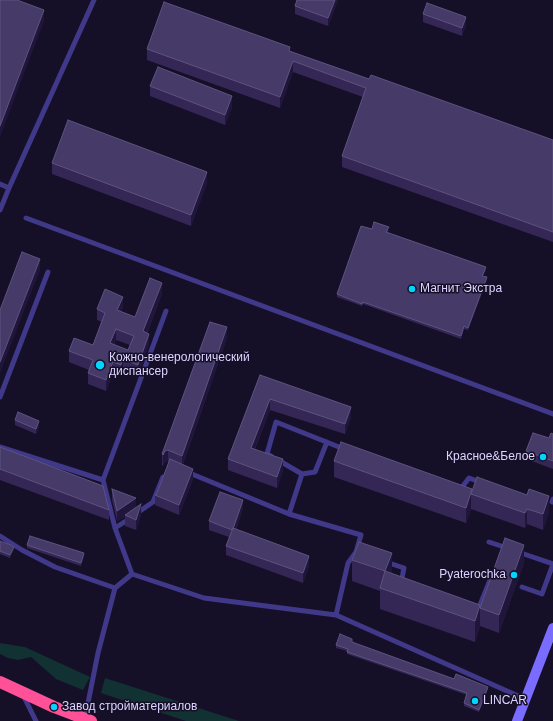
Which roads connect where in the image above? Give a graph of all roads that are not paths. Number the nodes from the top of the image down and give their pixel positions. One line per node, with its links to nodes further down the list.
1 (94, 0): 3 (lane)
2 (0, 184): 3 (lane)
3 (9, 188): 4 (lane)
4 (0, 210)
5 (26, 218): 9 (lane)
6 (48, 272): 8 (lane)
7 (166, 311): 16 (lane)
8 (0, 397)
9 (553, 414)
10 (327, 442): 12 (lane); 15 (lane); 15 (lane)
11 (0, 447): 16 (lane)
12 (349, 451)
13 (182, 470): 21 (lane)
14 (166, 471): 22 (lane)
15 (302, 474): 21 (lane)
16 (103, 480): 22 (lane)
17 (483, 483): 18 (lane)
18 (456, 493)
19 (553, 499): 20 (lane)
20 (553, 502)
21 (289, 514): 25 (lane)
22 (115, 528): 29 (lane)
23 (0, 536): 33 (lane)
24 (489, 542): 28 (lane)
25 (355, 553): 26 (lane); 35 (lane)
26 (362, 555)
27 (383, 561): 31 (lane)
28 (553, 564): 32 (lane)
29 (132, 574): 33 (lane); 35 (lane)
30 (490, 580): 34 (lane)
31 (408, 586)
32 (522, 587)
33 (116, 588): 41 (lane)
34 (471, 607)
35 (336, 615): 40 (lane)
36 (553, 628): 37 (street)
37 (550, 646): 40 (street)
38 (0, 682): 39 (highway)
39 (21, 692): 41 (highway); 42 (lane)
40 (525, 699): 43 (street)
41 (88, 720)
42 (36, 721)
43 (517, 721)

